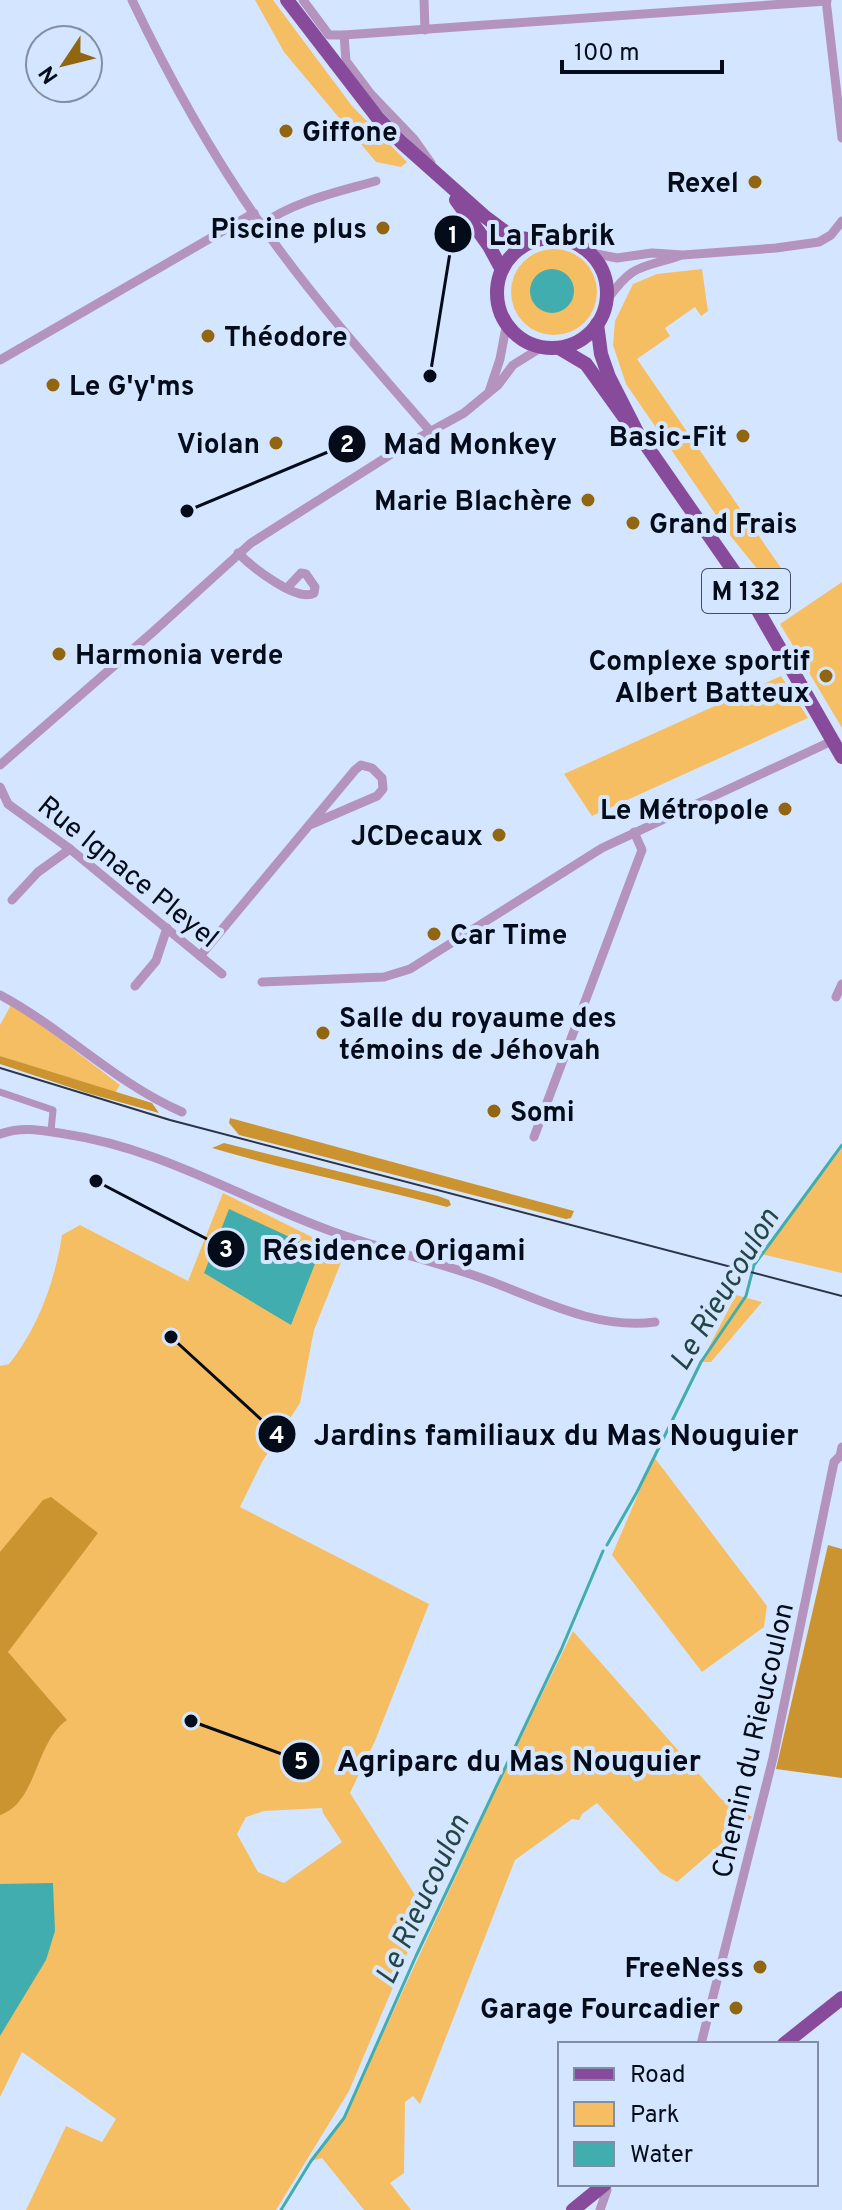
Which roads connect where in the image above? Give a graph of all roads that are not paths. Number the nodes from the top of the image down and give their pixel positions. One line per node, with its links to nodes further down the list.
1 (132, 0): 11 (street)
2 (287, 0): 9 (main road)
3 (303, 0): 7 (street)
4 (424, 0): 6 (street)
5 (826, 0): 6 (street); 8 (street)
6 (425, 30): 7 (street)
7 (344, 35): 9 (street)
8 (842, 138)
9 (442, 180): 14 (main road); 17 (main road)
10 (376, 181): 13 (street)
11 (254, 213): 13 (street); 23 (street)
12 (842, 221): 16 (street)
13 (261, 225): 25 (street)
14 (535, 240): 15 (main road); 17 (main road)
15 (591, 253): 16 (street); 18 (main road)
16 (683, 255): 18 (street)
17 (502, 270): 19 (main road)
18 (607, 300): 20 (main road)
19 (507, 322): 21 (main road); 24 (street)
20 (597, 324): 22 (main road); 26 (main road, M 132)
21 (542, 347): 22 (main road); 24 (street)
22 (559, 348): 26 (main road, M 132)
23 (0, 360)
24 (489, 392): 25 (street)
25 (430, 431): 27 (street)
26 (637, 432): 29 (main road, M 132)
27 (238, 553): 28 (street); 31 (street)
28 (287, 588)
29 (832, 741): 30 (main road, M 132); 35 (street)
30 (842, 757)
31 (0, 765)
32 (0, 787): 33 (street, Rue Ignace Pleyel)
33 (4, 804): 36 (street, Rue Ignace Pleyel)
34 (312, 824): 34 (street); 39 (street)
35 (634, 832): 41 (street); 50 (street)
36 (70, 849): 37 (street); 38 (street, Rue Ignace Pleyel)
37 (12, 900)
38 (167, 928): 39 (street, Rue Ignace Pleyel); 43 (street)
39 (200, 956): 40 (street, Rue Ignace Pleyel)
40 (222, 974)
41 (262, 982)
42 (842, 984): 45 (street)
43 (135, 986)
44 (0, 995): 47 (street)
45 (836, 997)
46 (0, 1092): 48 (street)
47 (182, 1112)
48 (51, 1131): 49 (street); 51 (street)
49 (0, 1134)
50 (534, 1137)
51 (655, 1322)
52 (841, 1453): 54 (street, Chemin du Rieucoulon)
53 (842, 1998): 55 (main road)
54 (702, 2042)
55 (787, 2042)
56 (609, 2186): 57 (main road); 58 (main road); 59 (street)
57 (573, 2210)
58 (584, 2210)
59 (600, 2210)

